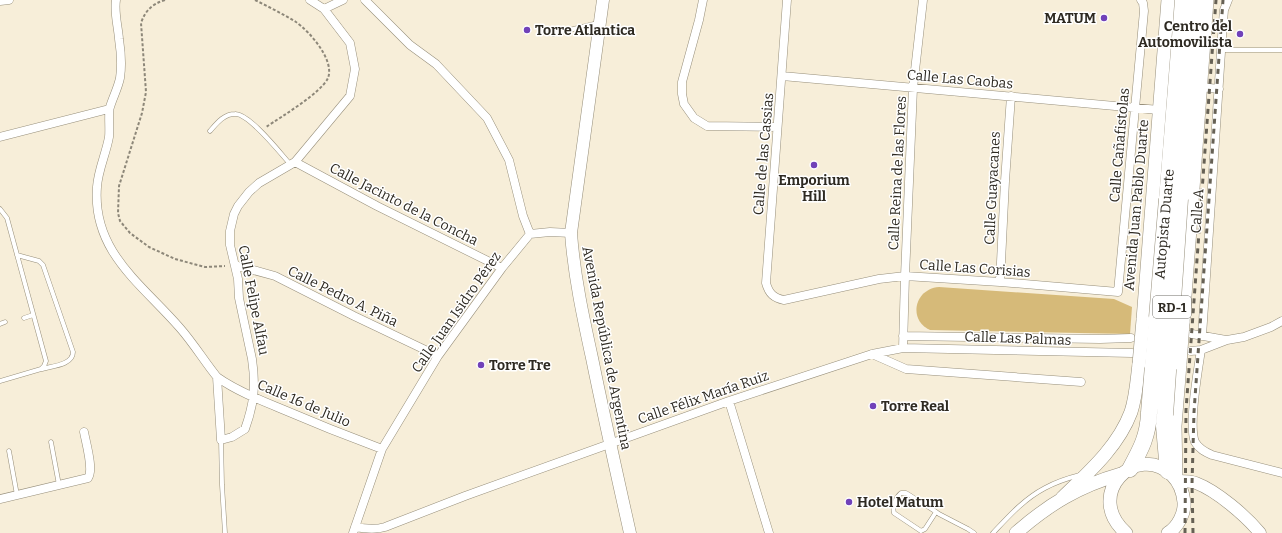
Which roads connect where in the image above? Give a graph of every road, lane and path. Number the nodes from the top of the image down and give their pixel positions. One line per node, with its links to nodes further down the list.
1 (9, 0): 19 (street)
2 (116, 0): 32 (street)
3 (165, 0): 43 (path)
4 (255, 0): 35 (path)
5 (310, 0): 20 (street, Calle Felipe Alfau)
6 (343, 0): 20 (street)
7 (365, 0): 41 (street)
8 (603, 0): 22 (main road, Avenida República de Argentina)
9 (703, 0): 34 (street)
10 (787, 0): 26 (street, Calle de las Cassias)
11 (923, 0): 28 (street, Calle Reina de las Flores)
12 (1141, 0): 31 (street, Calle Cañafistolas)
13 (1168, 0): 33 (main road, Avenida Juan Pablo Duarte)
14 (1183, 0): 78 (highway, Autopista Duarte / RD-1, bridge)
15 (1197, 0): 80 (highway, Autopista Duarte / RD-1, bridge)
16 (1207, 0): 21 (main road)
17 (1211, 0): 21 (main road)
18 (1228, 0): 24 (street, Calle A)
19 (0, 1)
20 (324, 9): 38 (street, Calle Felipe Alfau)
21 (1205, 15): 27 (main road)
22 (600, 22): 23 (lane); 40 (main road, Avenida República de Argentina)
23 (553, 34)
24 (1221, 50): 25 (lane); 29 (street, Calle A)
25 (1282, 50)
26 (782, 76): 28 (street, Calle Las Caobas); 34 (street, Calle de las Cassias)
27 (1200, 87): 29 (street); 80 (main road, bridge)
28 (913, 88): 30 (street, Calle Las Caobas); 45 (street, Calle Reina de las Flores)
29 (1219, 89): 56 (street, Calle A)
30 (1011, 96): 31 (street, Calle Las Caobas); 46 (street, Calle Guayacanes)
31 (1135, 108): 33 (street, Calle Las Caobas); 47 (street, Calle Cañafistolas)
32 (109, 109): 37 (street); 66 (street)
33 (1159, 110): 64 (main road, Avenida Juan Pablo Duarte, bridge)
34 (777, 127): 48 (street, Calle de las Cassias)
35 (260, 130): 36 (lane); 38 (lane)
36 (210, 131)
37 (0, 137)
38 (293, 163): 43 (street, Calle Felipe Alfau); 44 (street, Calle Jacinto de la Concha)
39 (0, 209): 42 (lane)
40 (571, 233): 41 (street); 74 (main road, Avenida República de Argentina)
41 (530, 234): 44 (street, Calle Juan Isidro Pérez)
42 (17, 255): 49 (lane); 65 (lane)
43 (235, 265): 63 (street, Calle Pedro A. Piña); 69 (street, Calle Felipe Alfau)
44 (502, 268): 63 (street, Calle Juan Isidro Pérez)
45 (905, 276): 46 (street, Calle Las Corisias); 48 (street, Calle Las Corisias); 55 (street, Calle Reina de las Flores)
46 (1000, 282): 47 (street, Calle Las Corisias)
47 (1118, 292)
48 (784, 300)
49 (33, 315): 50 (lane); 65 (lane)
50 (24, 318)
51 (1282, 321): 58 (street)
52 (5, 322): 53 (lane)
53 (0, 324)
54 (1192, 334): 56 (street)
55 (903, 336): 57 (street, Calle Las Palmas); 59 (street, Calle Reina de las Flores)
56 (1202, 336): 58 (street)
57 (1131, 338)
58 (1227, 340): 61 (street)
59 (903, 348): 62 (street, Calle Félix María Ruiz); 64 (street, Calle Las Palmas)
60 (1191, 350): 61 (street)
61 (1200, 350): 79 (street)
62 (872, 354): 68 (street); 70 (street, Calle Félix María Ruiz)
63 (438, 356): 75 (street, Calle Juan Isidro Pérez)
64 (1135, 358): 77 (main road, Avenida Juan Pablo Duarte)
65 (40, 369): 67 (lane)
66 (217, 377): 69 (street, Calle 16 de Julio); 72 (street)
67 (0, 381)
68 (1081, 382)
69 (254, 397): 72 (street, Calle Felipe Alfau); 75 (street, Calle 16 de Julio)
70 (729, 401): 74 (street, Calle Félix María Ruiz); 89 (street)
71 (84, 432): 81 (street)
72 (221, 440): 87 (lane)
73 (51, 442): 81 (lane)
74 (610, 444): 86 (street, Calle Félix María Ruiz); 88 (main road, Avenida República de Argentina)
75 (382, 450): 86 (street, Calle Juan Isidro Pérez)
76 (9, 451): 82 (lane)
77 (1088, 472): 83 (main road, Avenida Juan Pablo Duarte); 91 (lane)
78 (1126, 472): 80 (main road); 83 (main road); 93 (main road)
79 (1282, 473)
80 (1174, 477): 94 (main road); 95 (main road)
81 (59, 486): 82 (street)
82 (17, 495): 84 (street)
83 (1062, 498): 92 (main road)
84 (0, 499)
85 (936, 512): 85 (lane); 90 (lane)
86 (354, 530)
87 (225, 533)
88 (630, 533)
89 (769, 533)
90 (974, 533)
91 (993, 533)
92 (1016, 533)
93 (1126, 533)
94 (1168, 533)
95 (1260, 533)

